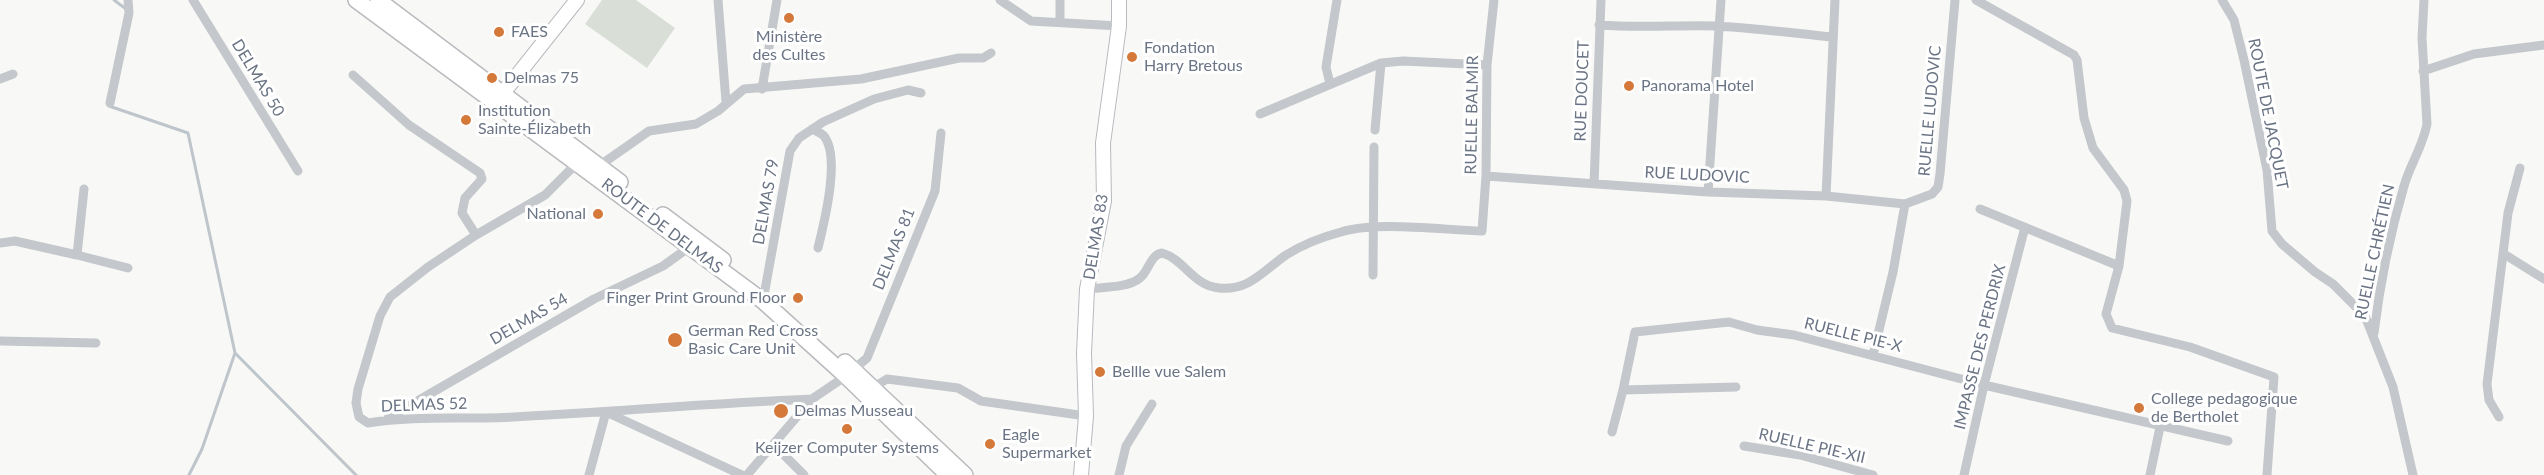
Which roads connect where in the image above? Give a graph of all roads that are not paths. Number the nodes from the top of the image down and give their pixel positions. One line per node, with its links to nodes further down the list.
1 (128, 0): 37 (street)
2 (194, 0): 47 (street, DELMAS 50)
3 (356, 0): 36 (main road, ROUTE DE DELMAS)
4 (378, 0): 36 (main road, ROUTE DE DELMAS)
5 (577, 0): 36 (street)
6 (718, 0): 38 (street)
7 (777, 0): 34 (street)
8 (1000, 0): 20 (street)
9 (1060, 0): 20 (street)
10 (1119, 0): 22 (street, DELMAS 83)
11 (1337, 0): 33 (street)
12 (1494, 0): 28 (street, RUELLE BALMIR)
13 (1601, 0): 21 (street, RUE DOUCET)
14 (1721, 0): 23 (street)
15 (1835, 0): 24 (street)
16 (1955, 0): 53 (street, RUELLE LUDOVIC)
17 (1976, 0): 63 (street)
18 (2222, 0): 69 (street, ROUTE DE JACQUET)
19 (2424, 0): 29 (street, RUELLE CHRÉTIEN)
20 (1060, 22): 22 (street)
21 (1599, 25): 23 (street); 49 (street, RUE DOUCET)
22 (1119, 26): 67 (street, DELMAS 83)
23 (1719, 27): 24 (street); 51 (street)
24 (1832, 36): 52 (street)
25 (2544, 45): 29 (street)
26 (992, 53): 34 (street)
27 (1382, 63): 28 (street); 33 (street); 41 (street)
28 (1487, 65): 48 (street, RUELLE BALMIR)
29 (2423, 71): 69 (street, RUELLE CHRÉTIEN)
30 (13, 74): 32 (street)
31 (353, 75): 57 (street)
32 (0, 79)
33 (1330, 84): 39 (street)
34 (762, 88): 38 (street)
35 (921, 93): 40 (street, DELMAS 79)
36 (498, 99): 44 (main road, ROUTE DE DELMAS); 46 (main road, ROUTE DE DELMAS)
37 (110, 102)
38 (726, 102): 46 (street)
39 (1260, 114)
40 (812, 129): 60 (street); 68 (street, DELMAS 79)
41 (1375, 130)
42 (941, 133): 73 (street, DELMAS 81)
43 (1374, 147): 55 (street)
44 (577, 163): 46 (main road, ROUTE DE DELMAS); 57 (street, DELMAS 52)
45 (2520, 168): 61 (street)
46 (595, 169): 59 (main road, ROUTE DE DELMAS); 68 (main road, ROUTE DE DELMAS)
47 (297, 171)
48 (1486, 176): 49 (street, RUE LUDOVIC); 55 (street, RUELLE BALMIR)
49 (1594, 184): 51 (street, RUE LUDOVIC)
50 (84, 189): 62 (street)
51 (1707, 192): 52 (street, RUE LUDOVIC)
52 (1826, 196): 53 (street, RUE LUDOVIC)
53 (1905, 204): 72 (street)
54 (1980, 209): 56 (street)
55 (1374, 227): 65 (street); 67 (street)
56 (2025, 227): 63 (street); 74 (street, IMPASSE DES PERDRIX)
57 (476, 235): 83 (street, DELMAS 52)
58 (0, 243): 62 (street)
59 (688, 248): 68 (main road, ROUTE DE DELMAS); 83 (street, DELMAS 54)
60 (818, 248)
61 (2505, 254): 66 (street); 82 (street)
62 (77, 255): 64 (street)
63 (2119, 266): 101 (street)
64 (128, 268)
65 (1373, 275)
66 (2544, 279)
67 (1087, 289): 81 (street, DELMAS 83)
68 (764, 297): 73 (main road, ROUTE DE DELMAS)
69 (2374, 335): 102 (street, ROUTE DE JACQUET)
70 (0, 341): 71 (street)
71 (96, 343)
72 (1873, 355): 74 (street, RUELLE PIE-X); 77 (street, RUELLE PIE-X)
73 (850, 372): 75 (main road, ROUTE DE DELMAS); 78 (street, DELMAS 81); 94 (main road, ROUTE DE DELMAS)
74 (1984, 385): 84 (street, RUELLE PIE-X); 99 (street, IMPASSE DES PERDRIX)
75 (873, 387): 81 (street); 95 (main road, ROUTE DE DELMAS)
76 (1736, 387): 77 (street)
77 (1623, 390): 85 (street)
78 (812, 399): 80 (street, DELMAS 52); 87 (street)
79 (1152, 404): 97 (street)
80 (606, 412): 83 (street, DELMAS 52); 90 (street); 91 (street)
81 (1086, 416): 96 (street, DELMAS 83)
82 (2499, 417)
83 (386, 420)
84 (2160, 427): 86 (street, RUELLE PIE-X); 100 (street)
85 (1612, 432)
86 (2228, 441)
87 (774, 446): 92 (street); 93 (street)
88 (1744, 446): 89 (street, RUELLE PIE-XII)
89 (1855, 473): 98 (street, RUELLE PIE-XII)
90 (589, 475)
91 (741, 475)
92 (747, 475)
93 (804, 475)
94 (948, 475)
95 (965, 475)
96 (1081, 475)
97 (1119, 475)
98 (1874, 475)
99 (1964, 475)
100 (2150, 475)
101 (2267, 475)
102 (2413, 475)

